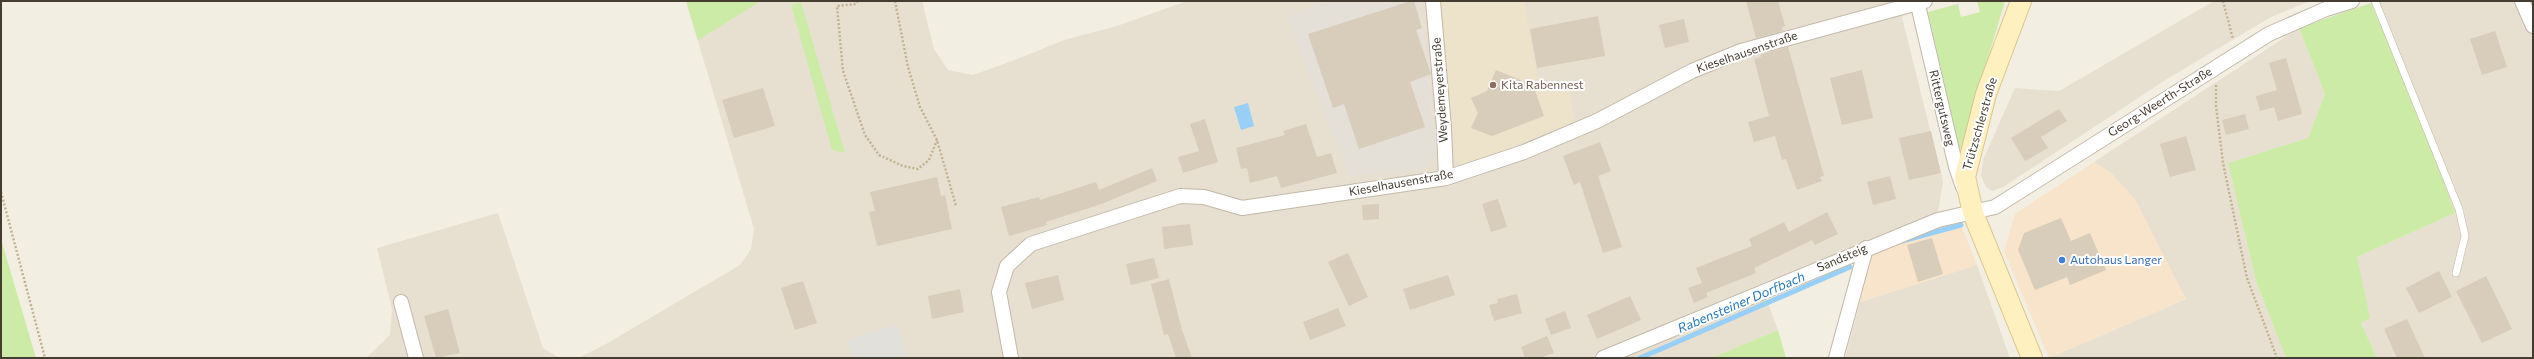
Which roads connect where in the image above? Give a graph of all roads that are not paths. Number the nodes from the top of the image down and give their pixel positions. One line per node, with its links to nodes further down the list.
1 (1433, 1): 8 (street, Weydemeyerstraße)
2 (2021, 1): 9 (street, Trützschlerstraße)
3 (2352, 1): 9 (street, Georg-Weerth-Straße)
4 (2375, 1): 11 (lane)
5 (2522, 1): 7 (street)
6 (1920, 2): 8 (street, Kieselhausenstraße); 9 (street, Rittergutsweg)
7 (2533, 26)
8 (1446, 178): 14 (street, Kieselhausenstraße)
9 (1973, 213): 10 (street, Sandsteig); 17 (street, Trützschlerstraße)
10 (1866, 248): 15 (street, Sandsteig); 16 (street)
11 (2456, 273)
12 (401, 302): 13 (street)
13 (416, 358)
14 (1011, 358)
15 (1603, 358)
16 (1836, 358)
17 (2032, 358)

